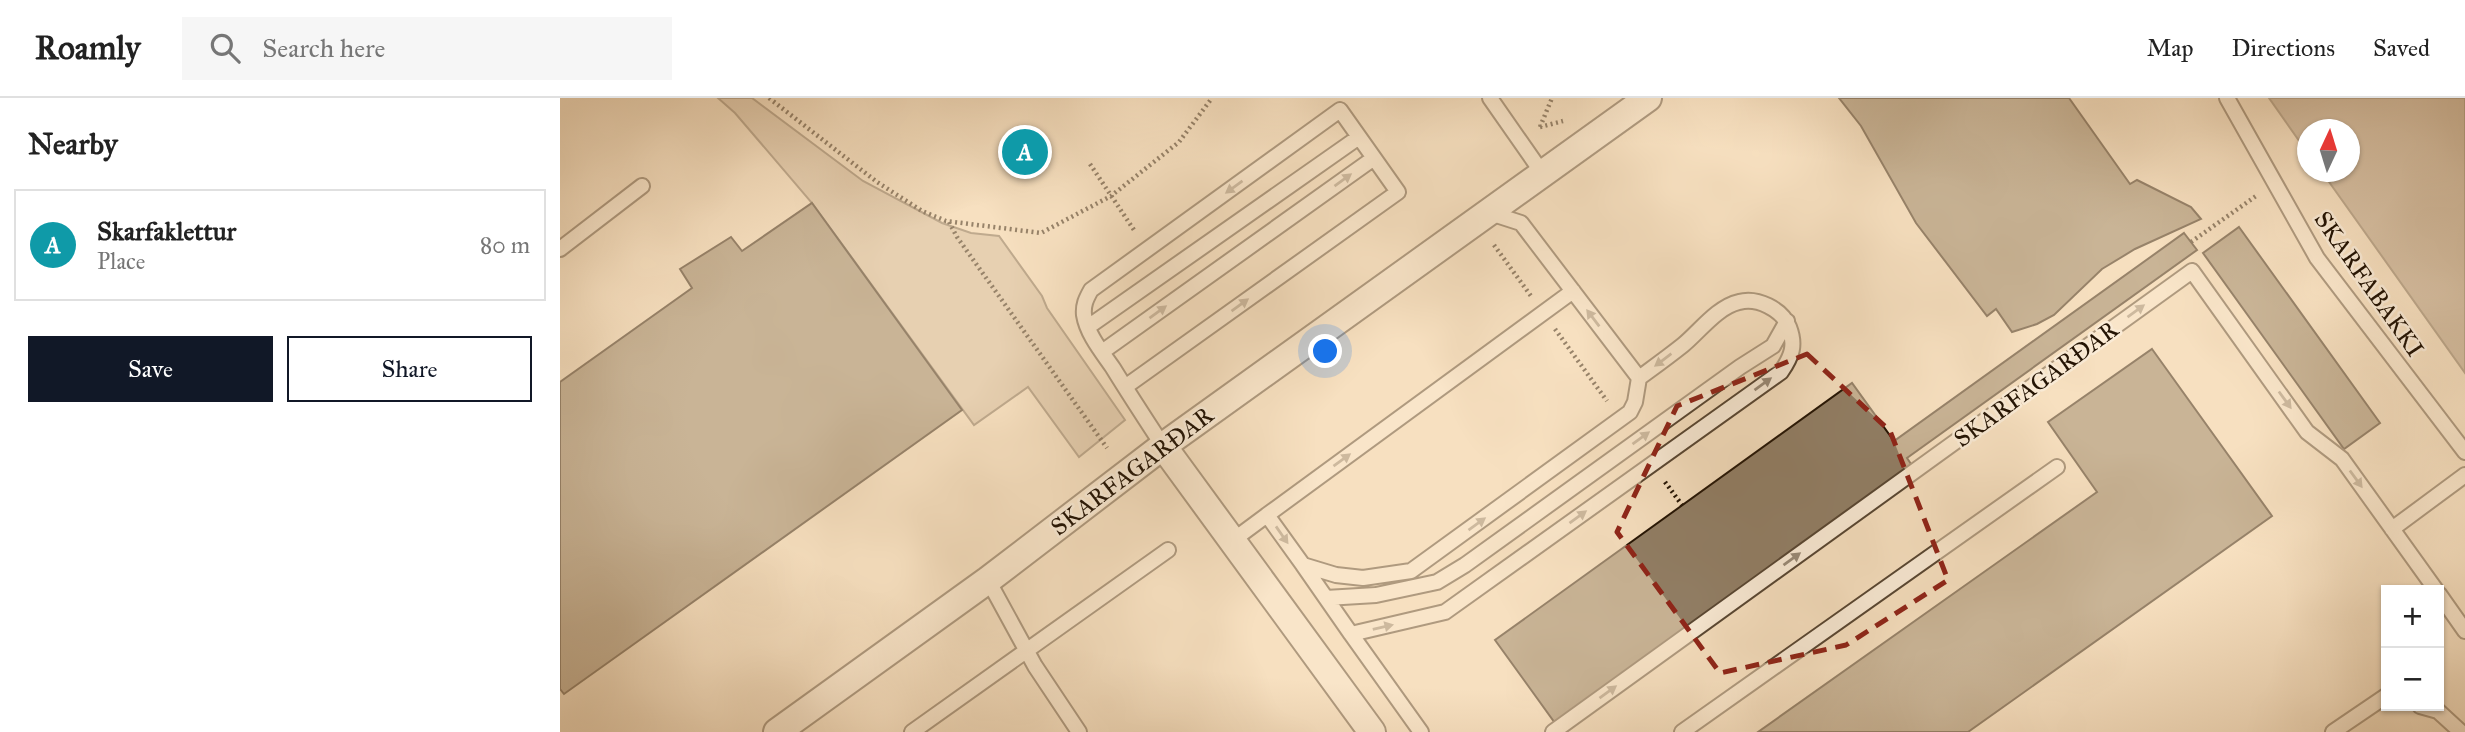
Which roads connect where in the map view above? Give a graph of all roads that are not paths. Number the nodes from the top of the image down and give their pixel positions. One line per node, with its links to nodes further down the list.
1 (1490, 98): 6 (lane)
2 (1648, 98): 6 (street, SKARFAGARÐAR)
3 (2227, 98): 17 (lane, SKARFABAKKI)
4 (1359, 137): 5 (lane); 12 (lane); 12 (lane, one-way to 12)
5 (1374, 158): 13 (lane, one-way to 5); 15 (lane, one-way to 5)
6 (1543, 174): 8 (street, SKARFAGARÐAR)
7 (642, 186): 9 (lane)
8 (1490, 213): 10 (lane); 16 (street, SKARFAGARÐAR)
9 (560, 249)
10 (1573, 291): 14 (lane, one-way to 10); 20 (lane, one-way to 10)
11 (1787, 321): 14 (lane, one-way to 14); 27 (lane, one-way to 11); 30 (lane, one-way to 11)
12 (1088, 327): 13 (lane)
13 (1102, 352): 15 (lane)
14 (1639, 379): 24 (lane, one-way to 14)
15 (1125, 387): 16 (lane)
16 (1163, 446): 22 (street); 25 (street, SKARFAGARÐAR)
17 (2465, 452)
18 (2057, 467): 40 (lane)
19 (2465, 475): 21 (lane)
20 (1267, 515): 22 (lane); 24 (lane, one-way to 24)
21 (2392, 529): 26 (lane, SKARFAGARÐAR); 39 (lane, SKARFAGARÐAR, one-way to 21)
22 (1232, 541): 37 (street)
23 (1168, 550): 31 (lane)
24 (1303, 565): 27 (lane)
25 (988, 580): 31 (lane); 34 (street, SKARFAGARÐAR)
26 (2432, 585)
27 (1326, 598): 30 (lane)
28 (2444, 602): 29 (lane, SKARFAGARÐAR)
29 (2465, 631)
30 (1352, 634): 38 (lane)
31 (1027, 651): 35 (lane); 36 (lane)
32 (2381, 699): 41 (lane)
33 (2438, 711): 42 (lane)
34 (777, 732)
35 (912, 732)
36 (1079, 732)
37 (1372, 732)
38 (1421, 732)
39 (1553, 732)
40 (1682, 732)
41 (2333, 732)
42 (2461, 732)

